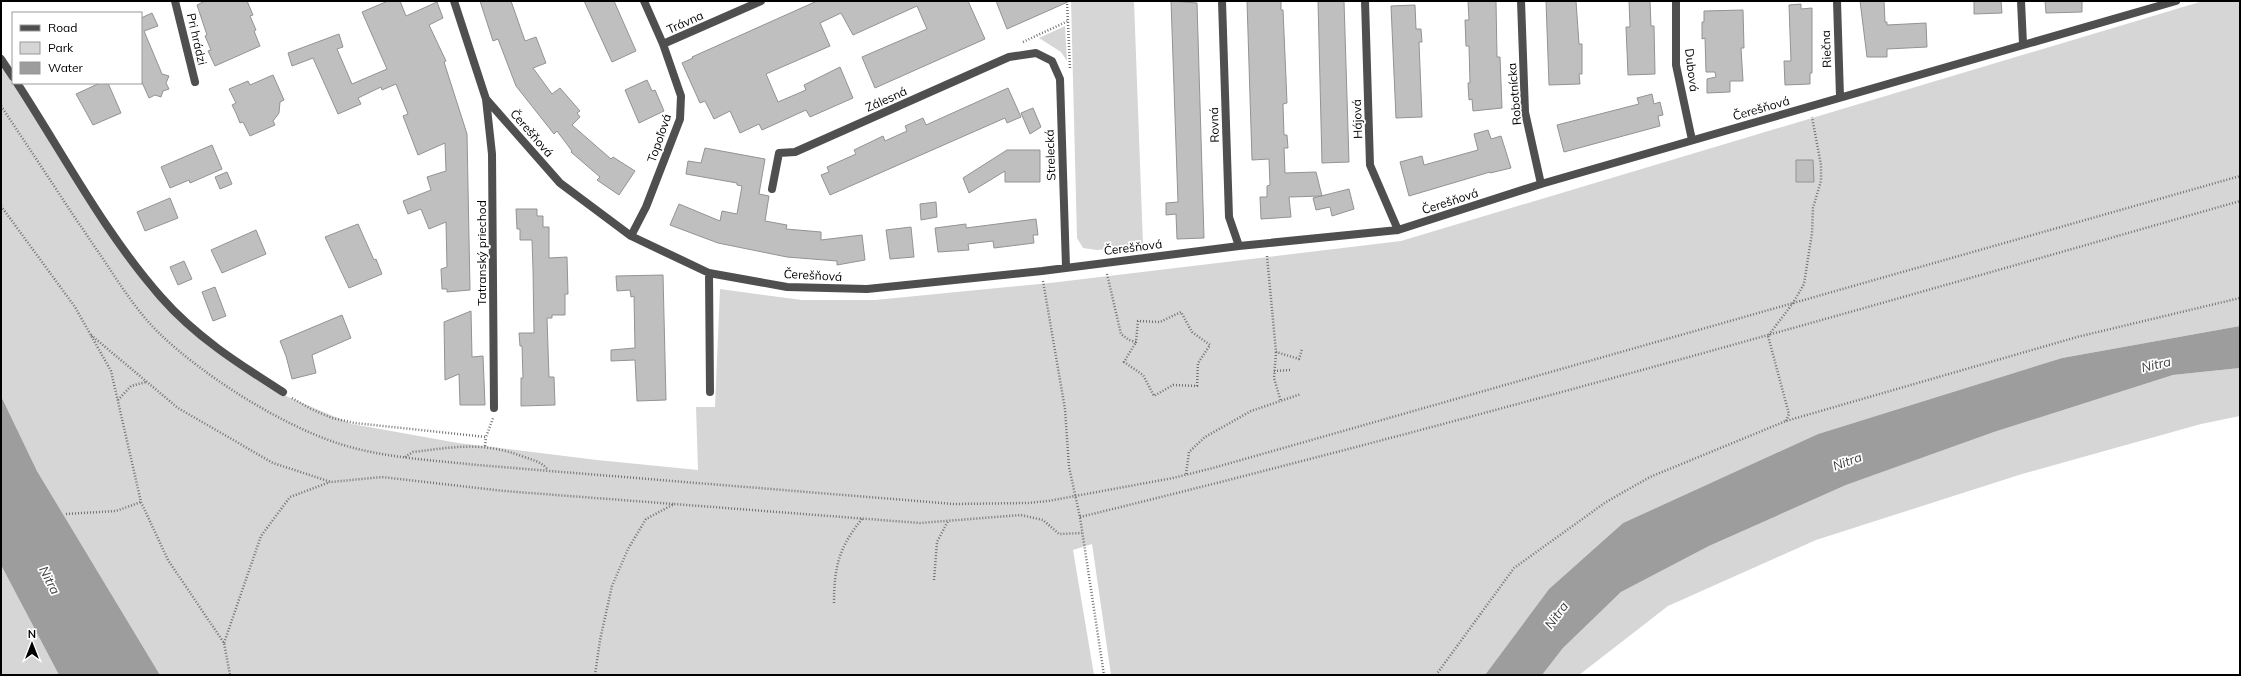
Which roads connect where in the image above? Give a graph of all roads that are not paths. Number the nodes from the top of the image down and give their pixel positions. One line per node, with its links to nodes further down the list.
1 (175, 1): 17 (street, Pri hrádzi)
2 (454, 1): 20 (street, Čerešňová)
3 (644, 1): 12 (street, Topoľová)
4 (761, 1): 12 (street, Trávna)
5 (1222, 1): 26 (street, Rovná)
6 (1365, 1): 24 (street, Hájová)
7 (1522, 1): 22 (street, Robotnícka)
8 (1676, 1): 21 (street, Dubová)
9 (1837, 1): 19 (street, Riečna)
10 (2021, 1): 13 (street)
11 (2176, 1): 13 (street, Čerešňová)
12 (663, 44): 25 (street, Topoľová)
13 (2023, 44): 19 (street, Čerešňová)
14 (1036, 53): 23 (street, Zálesná); 27 (street, Strelecká)
15 (1, 59): 16 (street)
16 (12, 76)
17 (195, 82)
18 (18, 84): 29 (street)
19 (1840, 97): 21 (street, Čerešňová)
20 (486, 99): 25 (street, Čerešňová); 31 (street, Tatranský priechod)
21 (1692, 140): 22 (street, Čerešňová)
22 (1541, 184): 24 (street, Čerešňová)
23 (772, 189)
24 (1398, 230): 26 (street, Čerešňová)
25 (631, 236): 28 (street, Čerešňová)
26 (1239, 246): 27 (street, Čerešňová)
27 (1066, 267): 28 (street, Čerešňová)
28 (709, 273): 30 (street)
29 (283, 392)
30 (710, 392)
31 (494, 408)

